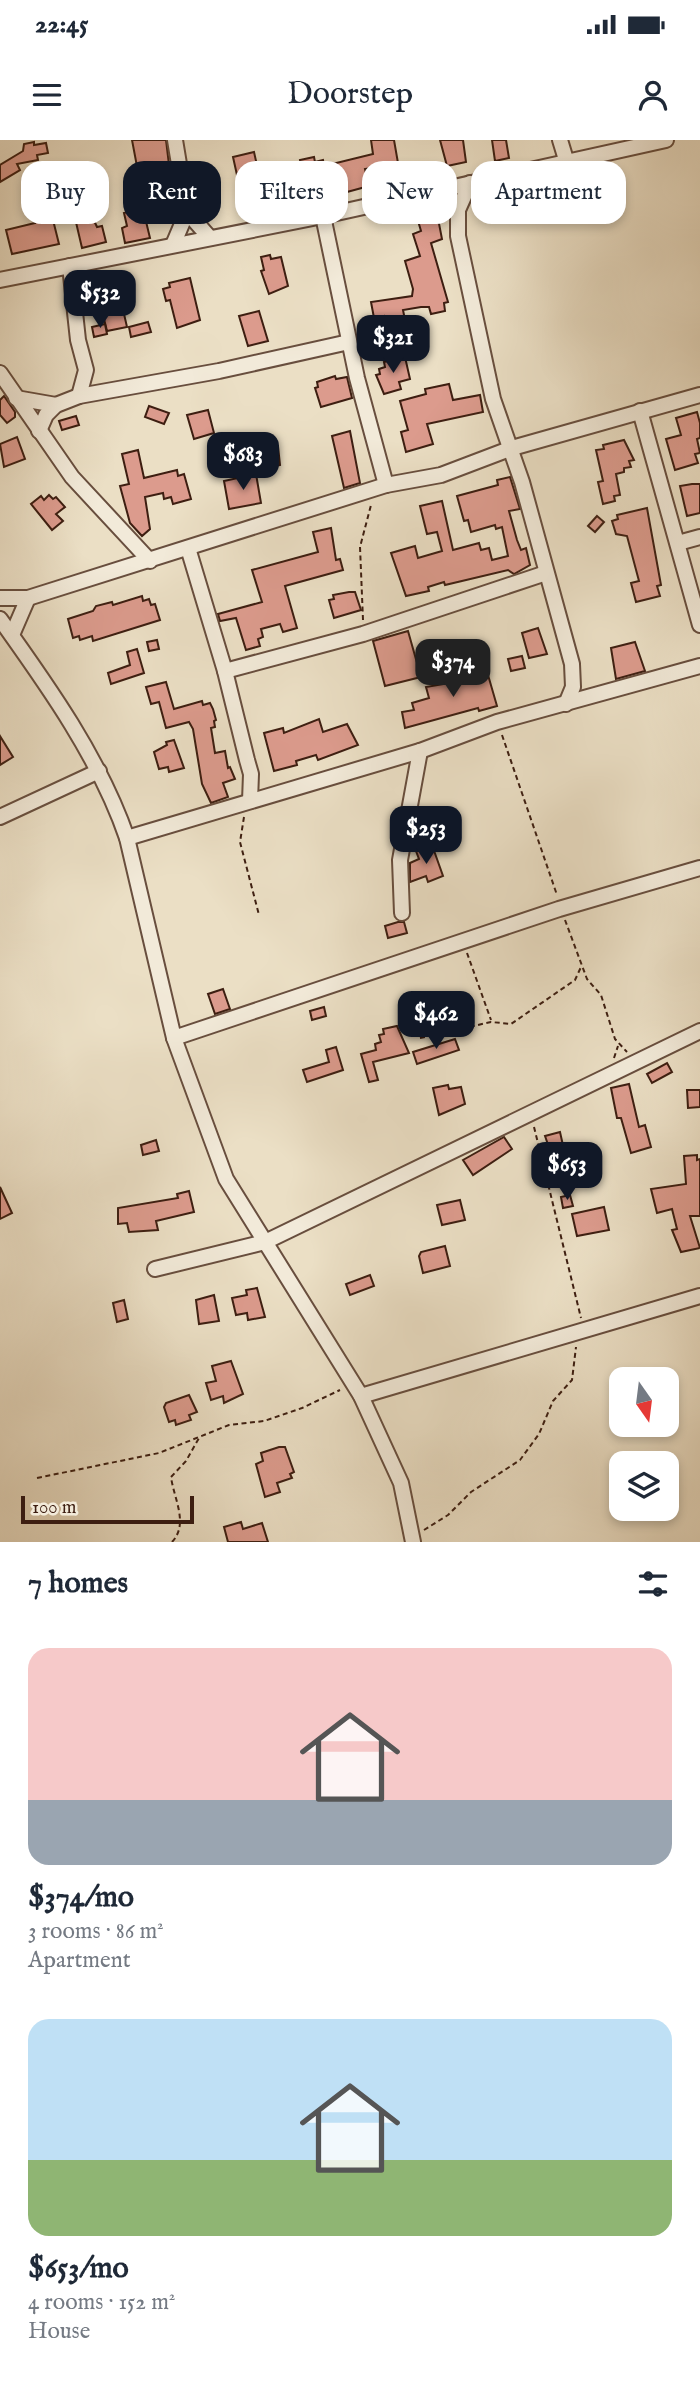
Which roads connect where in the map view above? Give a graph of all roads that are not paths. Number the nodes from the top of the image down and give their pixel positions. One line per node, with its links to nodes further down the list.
1 (174, 140): 4 (street)
2 (560, 140): 5 (street)
3 (666, 140): 6 (street)
4 (178, 161)
5 (566, 161)
6 (576, 161)
7 (470, 183): 8 (street); 24 (street)
8 (348, 210)
9 (182, 224): 14 (street)
10 (198, 224): 13 (street)
11 (282, 224): 13 (street)
12 (325, 224): 17 (street)
13 (210, 238): 14 (street)
14 (173, 245): 15 (street)
15 (70, 267): 16 (street); 20 (street)
16 (0, 280)
17 (349, 342): 20 (street); 28 (street)
18 (0, 373): 21 (street)
19 (700, 395): 23 (street)
20 (79, 396): 22 (street)
21 (16, 398): 22 (street); 25 (street)
22 (56, 405): 25 (street)
23 (640, 411): 26 (street); 30 (street)
24 (501, 429): 26 (street); 27 (street)
25 (39, 431): 32 (street)
26 (512, 448): 27 (street); 33 (street)
27 (487, 459): 28 (street)
28 (386, 485): 31 (street)
29 (700, 537): 30 (street)
30 (678, 543): 37 (street)
31 (188, 548): 32 (street); 40 (street)
32 (150, 561): 35 (street)
33 (546, 573): 40 (street); 41 (street)
34 (0, 598): 35 (street)
35 (28, 598): 38 (street)
36 (0, 619): 38 (street)
37 (700, 625)
38 (12, 635): 43 (street)
39 (700, 666): 41 (street)
40 (225, 671): 44 (street)
41 (566, 704): 42 (street)
42 (420, 751): 45 (street); 50 (street)
43 (99, 771): 47 (street); 48 (street)
44 (251, 774): 45 (street); 46 (street)
45 (275, 796): 46 (street)
46 (248, 802): 48 (street)
47 (0, 817)
48 (127, 838): 52 (street)
49 (700, 868): 52 (street)
50 (402, 913)
51 (700, 1031): 53 (street)
52 (174, 1038): 53 (street)
53 (265, 1242): 54 (street); 56 (street)
54 (155, 1269)
55 (700, 1296): 56 (street)
56 (358, 1389): 57 (street)
57 (417, 1537)

